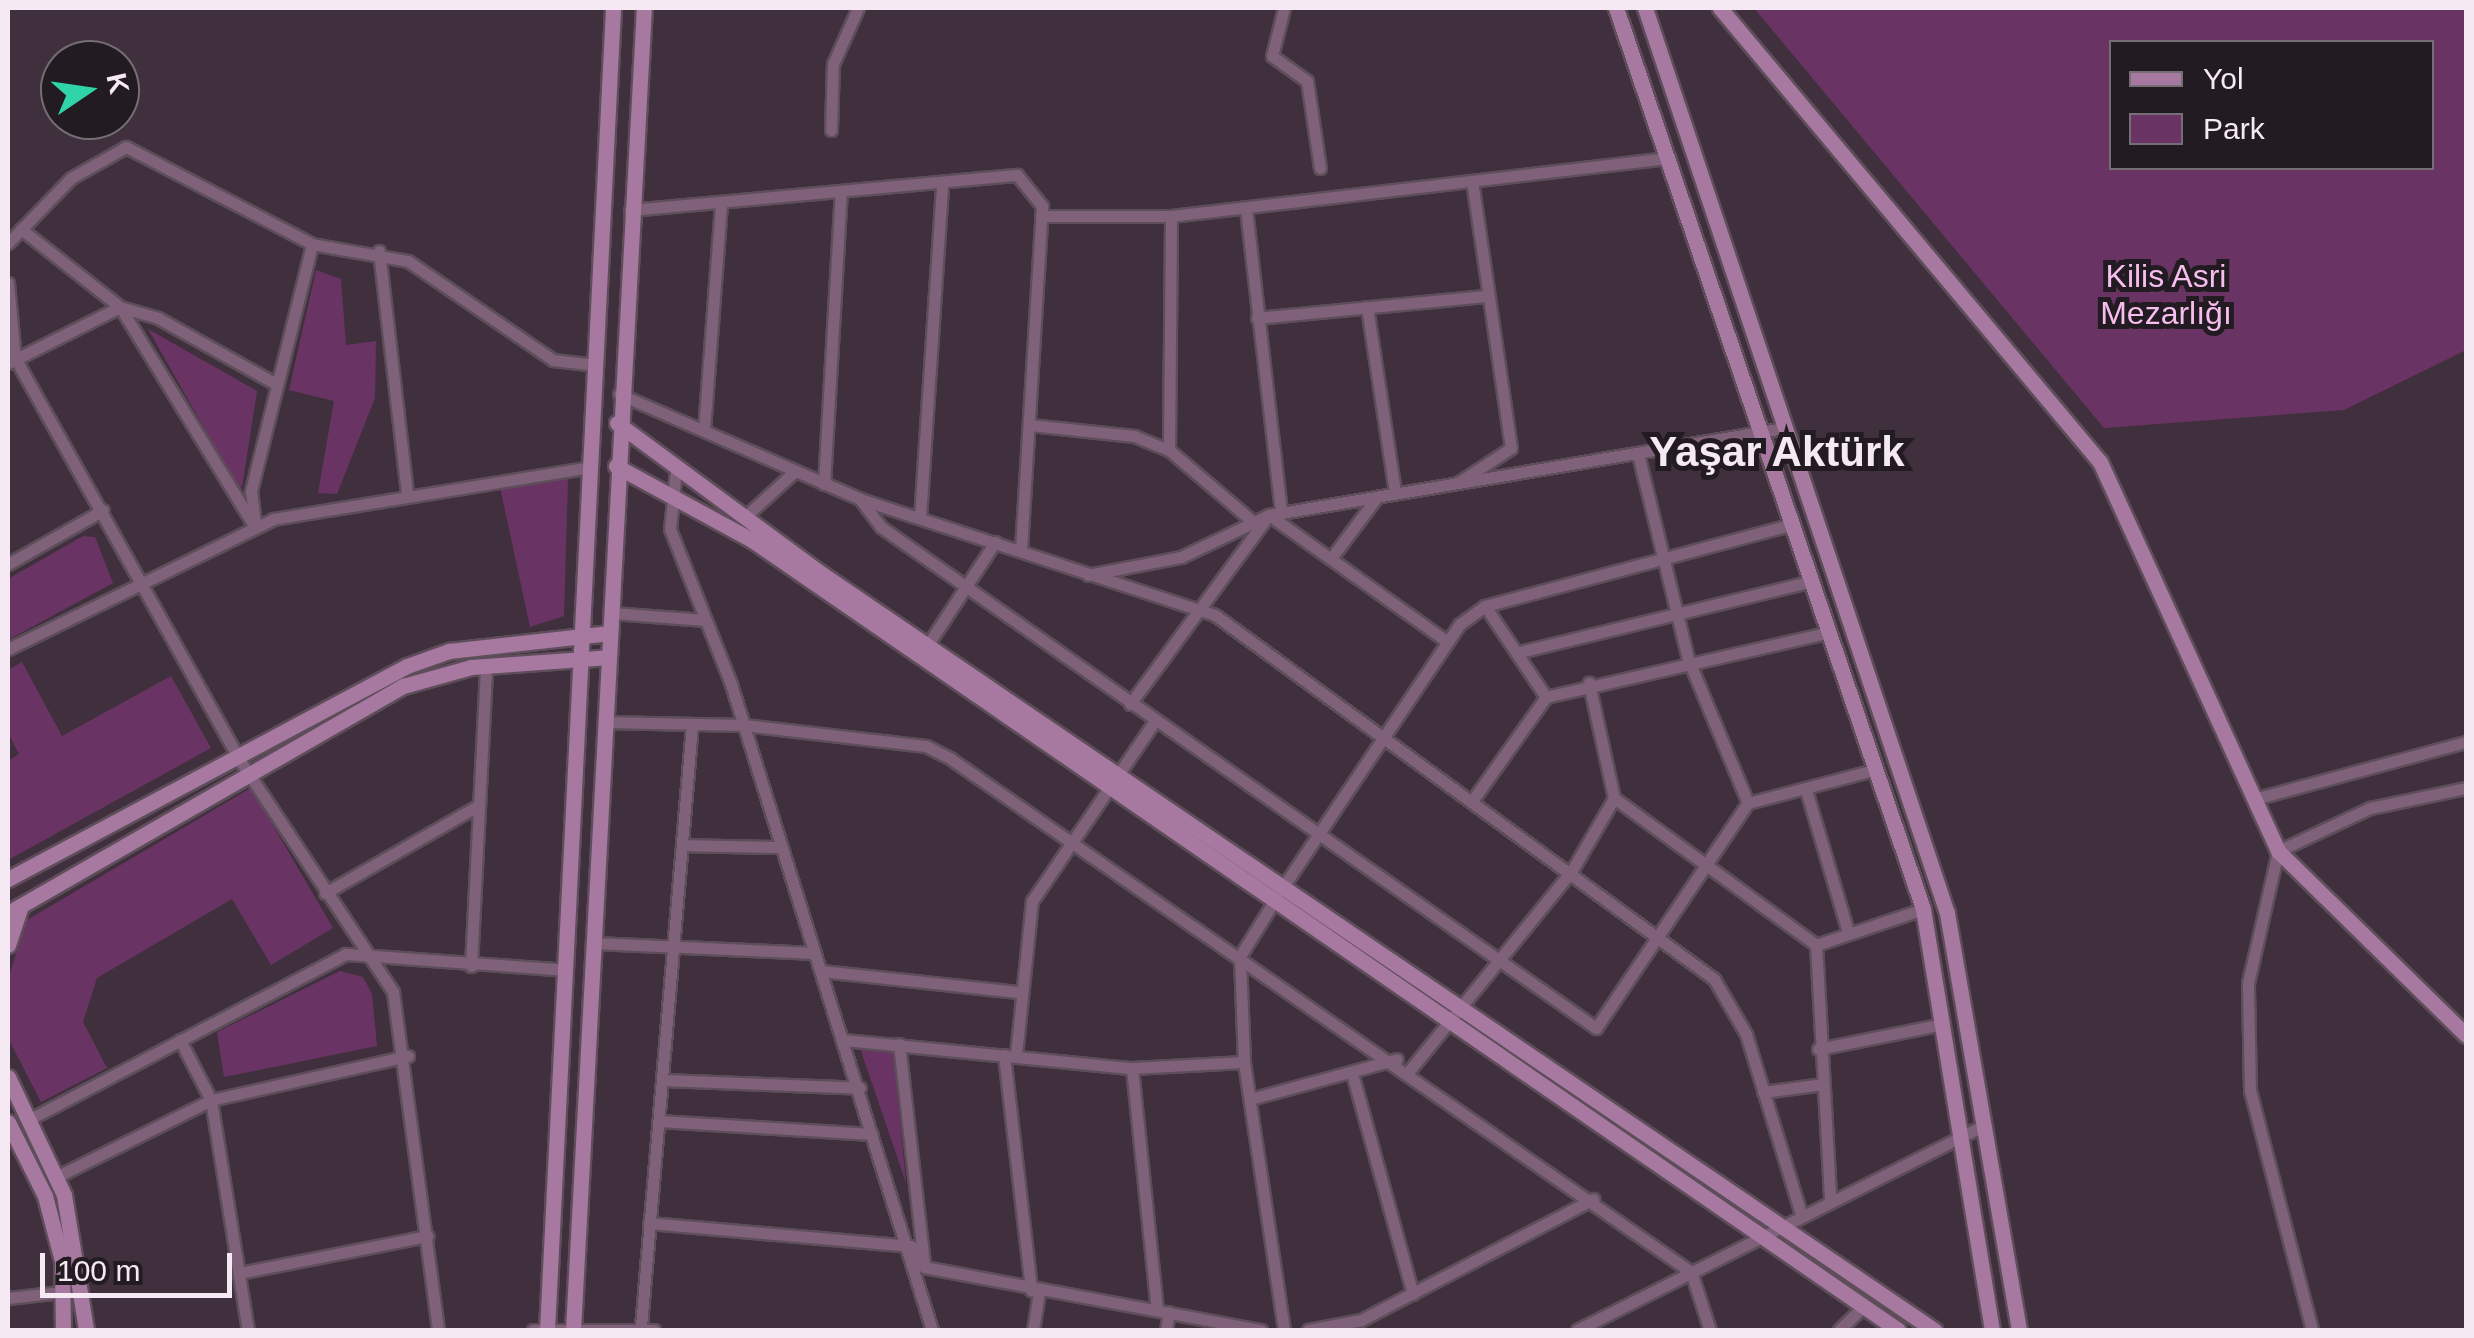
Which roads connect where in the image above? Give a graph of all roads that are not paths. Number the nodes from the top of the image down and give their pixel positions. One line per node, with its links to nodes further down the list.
1 (613, 8): 29 (street)
2 (644, 8): 16 (street)
3 (858, 8): 8 (street)
4 (1284, 8): 10 (street)
5 (1616, 8): 9 (street)
6 (1645, 8): 34 (street)
7 (1720, 8): 98 (street)
8 (831, 130)
9 (1668, 158): 12 (street); 36 (street)
10 (1320, 168)
11 (942, 183): 13 (street); 17 (street); 53 (street)
12 (1473, 187): 15 (street); 24 (street)
13 (841, 193): 14 (street); 44 (street)
14 (721, 204): 16 (street); 35 (street)
15 (1246, 208): 18 (street); 27 (street)
16 (630, 210): 31 (street)
17 (1041, 216): 18 (street); 33 (street)
18 (1171, 216): 37 (street)
19 (21, 229): 20 (street); 21 (street); 25 (street)
20 (8, 243)
21 (312, 244): 22 (street); 30 (street)
22 (378, 251): 29 (street); 45 (street)
23 (8, 283): 28 (street)
24 (1485, 296): 26 (street); 43 (street)
25 (120, 307): 28 (street); 30 (street); 56 (street)
26 (1367, 307): 27 (street); 47 (street)
27 (1257, 318): 51 (street)
28 (11, 361): 50 (street)
29 (596, 365): 39 (street)
30 (276, 384): 56 (street)
31 (617, 394): 32 (street); 35 (street)
32 (617, 422): 40 (street); 41 (street)
33 (1030, 424): 37 (street); 58 (street)
34 (1784, 428): 36 (street); 151 (street)
35 (704, 430): 42 (street)
36 (1760, 434): 38 (street); 55 (street)
37 (1169, 450): 54 (street)
38 (1638, 454): 43 (street); 60 (street)
39 (591, 466): 45 (street); 73 (street)
40 (616, 466): 46 (street); 69 (street)
41 (676, 469): 46 (street); 52 (street)
42 (794, 472): 44 (street); 52 (street)
43 (1459, 482): 47 (street)
44 (824, 484): 49 (street)
45 (407, 492): 56 (street)
46 (672, 493): 70 (street); 76 (street)
47 (1395, 493): 48 (street)
48 (1377, 497): 51 (street); 59 (street)
49 (860, 499): 53 (street); 65 (street)
50 (103, 510): 61 (street); 63 (street)
51 (1275, 514): 54 (street); 59 (street); 67 (street)
52 (746, 515): 76 (street)
53 (920, 518): 57 (street)
54 (1252, 520): 62 (street)
55 (1789, 525): 60 (street); 64 (street)
56 (256, 527): 63 (street)
57 (995, 542): 58 (street); 65 (street)
58 (1022, 548): 62 (street)
59 (1332, 557): 74 (street)
60 (1664, 559): 66 (street); 68 (street)
61 (8, 564)
62 (1084, 575): 67 (street)
63 (143, 580): 75 (street); 91 (street)
64 (1808, 582): 68 (street); 71 (street)
65 (970, 588): 76 (street); 84 (street)
66 (1485, 606): 74 (street); 77 (street)
67 (1202, 610): 84 (street); 89 (street)
68 (1678, 611): 77 (street); 80 (street)
69 (612, 613): 70 (street); 72 (street)
70 (705, 620): 88 (street)
71 (1829, 632): 80 (street); 93 (street)
72 (610, 633): 73 (street); 78 (street)
73 (582, 634): 79 (street); 91 (street)
74 (1448, 642): 89 (street)
75 (8, 650)
76 (924, 651): 94 (street)
77 (1519, 652): 83 (street)
78 (609, 658): 79 (street); 85 (street)
79 (581, 659): 81 (street); 125 (street)
80 (1688, 659): 82 (street); 100 (street)
81 (486, 666): 92 (street); 101 (street)
82 (1589, 684): 83 (street); 97 (street)
83 (1546, 697): 99 (street)
84 (1130, 704): 86 (street)
85 (605, 722): 87 (street); 116 (street)
86 (1154, 722): 94 (street); 102 (street)
87 (692, 725): 88 (street); 104 (street)
88 (744, 725): 103 (street); 105 (street)
89 (1386, 738): 99 (street); 102 (street)
90 (2466, 742): 98 (street)
91 (237, 756): 92 (street); 109 (street)
92 (250, 770): 110 (street); 112 (street)
93 (1874, 770): 96 (street); 113 (street)
94 (1113, 782): 103 (street); 111 (street)
95 (2466, 788): 106 (street)
96 (1806, 790): 100 (street); 114 (street)
97 (1614, 798): 107 (street); 108 (street)
98 (2258, 798): 106 (street)
99 (1472, 801): 108 (street)
100 (1748, 803): 107 (street)
101 (479, 805): 110 (street); 124 (street)
102 (1320, 834): 111 (street); 123 (street)
103 (1067, 844): 122 (street); 127 (street)
104 (682, 845): 105 (street); 119 (street)
105 (781, 847): 120 (street)
106 (2278, 851): 130 (street); 195 (street)
107 (1707, 866): 115 (street); 118 (street)
108 (1571, 872): 115 (street); 123 (street)
109 (11, 874)
110 (325, 892): 121 (street)
111 (1280, 895): 122 (street); 128 (street)
112 (14, 909): 117 (street)
113 (1923, 909): 114 (street); 129 (street)
114 (1846, 928): 118 (street)
115 (1659, 938): 123 (street); 146 (street)
116 (594, 943): 119 (street); 180 (street)
117 (8, 945)
118 (1816, 945): 134 (street)
119 (674, 949): 120 (street); 143 (street)
120 (816, 953): 126 (street)
121 (363, 955): 124 (street); 131 (street); 136 (street)
122 (1240, 956): 137 (street); 138 (street)
123 (1502, 963): 128 (street)
124 (470, 966): 125 (street)
125 (566, 970): 179 (street)
126 (822, 970): 127 (street); 132 (street)
127 (1017, 992): 135 (street)
128 (1455, 1017): 140 (street); 160 (street); 161 (street)
129 (1943, 1024): 134 (street); 153 (street)
130 (2466, 1036)
131 (180, 1040): 148 (street); 149 (street)
132 (844, 1040): 133 (street); 145 (street)
133 (899, 1044): 135 (street); 164 (street)
134 (1818, 1049): 144 (street)
135 (1010, 1055): 139 (street); 167 (street)
136 (408, 1056): 148 (street); 162 (street)
137 (1397, 1060): 140 (street); 141 (street)
138 (1244, 1062): 139 (street); 147 (street)
139 (1132, 1068): 172 (street)
140 (1409, 1071): 156 (street)
141 (1352, 1073): 147 (street); 169 (street)
142 (8, 1077): 149 (street)
143 (664, 1080): 145 (street); 150 (street)
144 (1823, 1084): 146 (street); 157 (street)
145 (860, 1088): 154 (street)
146 (1763, 1092): 158 (street)
147 (1250, 1099): 186 (street)
148 (211, 1100): 155 (street); 165 (street)
149 (30, 1119): 155 (street)
150 (659, 1121): 154 (street); 159 (street)
151 (1985, 1125): 153 (street); 194 (street)
152 (8, 1126): 168 (street)
153 (1961, 1132): 157 (street); 193 (street)
154 (872, 1134): 163 (street)
155 (56, 1178): 176 (street)
156 (1593, 1199): 166 (street); 169 (street)
157 (1830, 1199): 158 (street)
158 (1801, 1214): 160 (street)
159 (649, 1223): 163 (street); 174 (street)
160 (1779, 1226): 161 (street); 192 (street)
161 (1759, 1235): 166 (street); 171 (street)
162 (428, 1236): 165 (street); 178 (street)
163 (911, 1246): 164 (street); 182 (street)
164 (924, 1266): 167 (street)
165 (239, 1272): 177 (street)
166 (1691, 1272): 188 (street); 189 (street)
167 (1035, 1291): 172 (street); 183 (street)
168 (62, 1292): 170 (street); 175 (street)
169 (1414, 1294): 173 (street)
170 (8, 1298)
171 (1863, 1307): 190 (street); 191 (street)
172 (1163, 1311): 184 (street); 185 (street)
173 (1363, 1325): 187 (street)
174 (641, 1326): 180 (street); 181 (street)
175 (63, 1330)
176 (86, 1330)
177 (248, 1330)
178 (438, 1330)
179 (542, 1330): 180 (street)
180 (573, 1330)
181 (654, 1330)
182 (932, 1330)
183 (1033, 1330)
184 (1166, 1330)
185 (1261, 1330)
186 (1284, 1330)
187 (1308, 1330)
188 (1577, 1330)
189 (1710, 1330)
190 (1839, 1330)
191 (1898, 1330)
192 (1934, 1330)
193 (1992, 1330)
194 (2019, 1330)
195 (2312, 1330)

